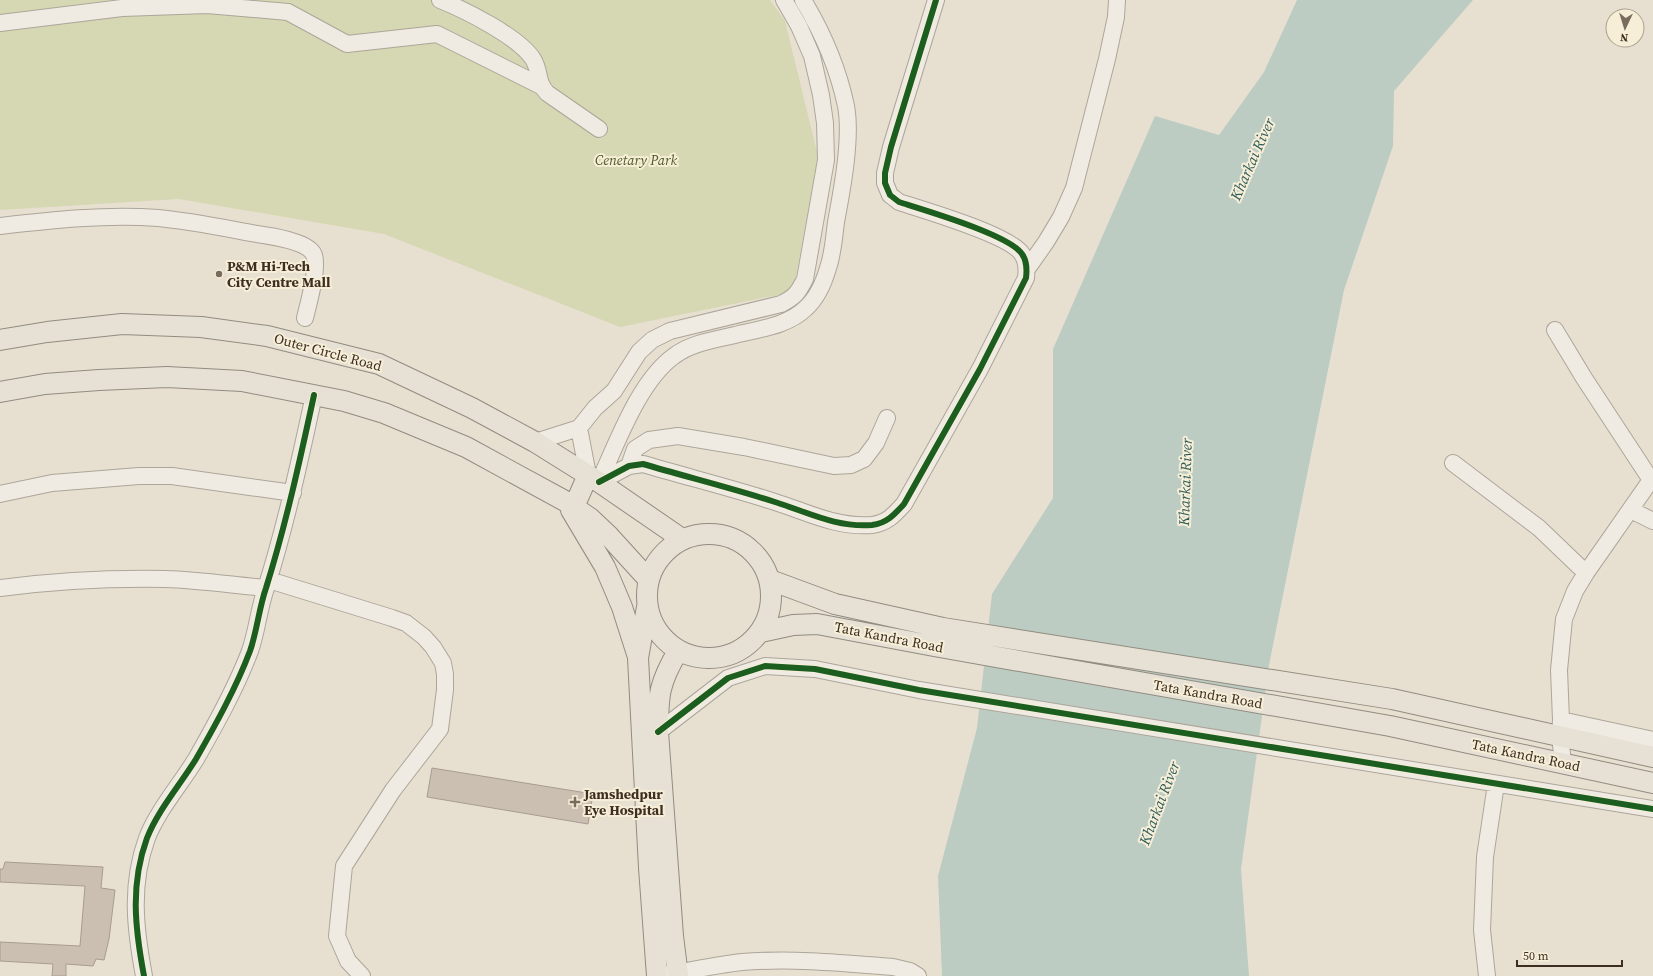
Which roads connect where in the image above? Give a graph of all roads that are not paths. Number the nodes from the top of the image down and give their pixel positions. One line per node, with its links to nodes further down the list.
1 (440, 0): 7 (street)
2 (784, 0): 14 (street)
3 (804, 0): 15 (street)
4 (936, 0): 10 (street)
5 (1117, 0): 10 (street)
6 (0, 23): 7 (street)
7 (541, 86): 8 (street)
8 (599, 129)
9 (0, 226): 11 (street)
10 (1027, 269): 22 (street)
11 (305, 318)
12 (1555, 330): 24 (street)
13 (0, 340): 20 (main road, Outer Circle Road)
14 (632, 363): 15 (street); 19 (street)
15 (652, 377): 23 (street)
16 (0, 392): 17 (main road)
17 (314, 395): 25 (street); 27 (main road)
18 (887, 418): 22 (street)
19 (579, 428): 20 (street); 23 (street)
20 (535, 442): 23 (main road, Outer Circle Road)
21 (1453, 463): 31 (street)
22 (629, 466): 23 (street)
23 (593, 478): 27 (main road); 30 (main road, Outer Circle Road)
24 (1652, 478): 28 (street)
25 (293, 493): 26 (street); 34 (street)
26 (0, 494)
27 (570, 504): 32 (main road); 39 (main road)
28 (1630, 510): 29 (street); 31 (street)
29 (1653, 521)
30 (682, 539): 32 (main road); 33 (main road)
31 (1586, 573): 40 (street)
32 (648, 579): 36 (main road)
33 (770, 580): 37 (main road); 40 (main road, Tata Kandra Road)
34 (267, 584): 35 (street); 49 (street); 50 (street)
35 (0, 588)
36 (647, 606): 38 (main road); 39 (main road)
37 (762, 632): 38 (main road); 44 (main road, Tata Kandra Road)
38 (678, 651): 41 (main road)
39 (638, 658): 51 (main road)
40 (1560, 728): 42 (street); 43 (main road, Tata Kandra Road); 44 (street)
41 (658, 732): 46 (street); 48 (main road)
42 (1653, 740)
43 (1653, 757)
44 (1562, 763): 45 (main road, Tata Kandra Road)
45 (1653, 783)
46 (1496, 784): 47 (street); 53 (street)
47 (1653, 809)
48 (678, 975): 51 (street); 52 (street)
49 (144, 976)
50 (362, 976)
51 (657, 976)
52 (918, 976)
53 (1487, 976)

